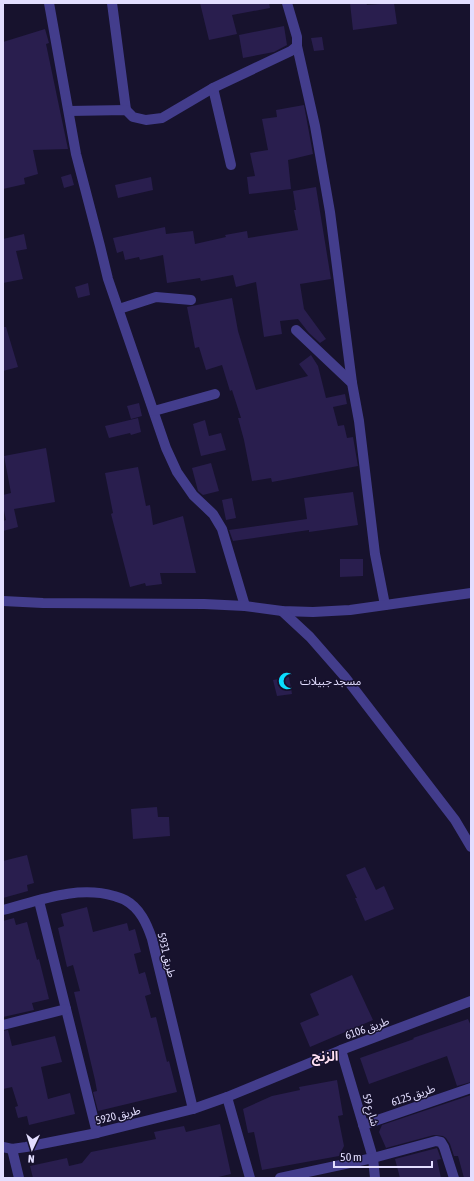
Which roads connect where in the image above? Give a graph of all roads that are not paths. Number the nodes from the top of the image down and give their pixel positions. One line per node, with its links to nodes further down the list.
1 (49, 3): 7 (street)
2 (112, 3): 6 (street)
3 (287, 3): 4 (street)
4 (297, 46): 5 (street); 12 (street)
5 (213, 88): 6 (street); 8 (street)
6 (126, 110): 7 (street)
7 (68, 111): 10 (street)
8 (231, 165)
9 (191, 300): 10 (street)
10 (119, 309): 14 (street)
11 (296, 330): 12 (street)
12 (352, 383): 17 (street)
13 (215, 394): 14 (street)
14 (154, 412): 18 (street)
15 (471, 593): 17 (street)
16 (3, 601): 18 (street)
17 (385, 605): 19 (street)
18 (245, 606): 19 (street)
19 (282, 612): 20 (street)
20 (471, 847)
21 (39, 900): 22 (street, طريق 5931); 24 (street); 29 (street, طريق 5931)
22 (3, 910)
23 (471, 1001): 26 (street, طريق 6106)
24 (66, 1009): 25 (street); 31 (street)
25 (3, 1024)
26 (341, 1050): 28 (street, طريق 6106); 30 (street, شارع 59)
27 (471, 1088): 30 (street, طريق 6125)
28 (227, 1097): 29 (street, طريق 5920); 35 (street)
29 (193, 1109): 31 (street, طريق 5920)
30 (363, 1124): 33 (street, شارع 59)
31 (97, 1133): 32 (street, طريق 5920)
32 (8, 1148): 34 (street, طريق 5920)
33 (372, 1158): 36 (street); 37 (street, شارع 59); 38 (street)
34 (19, 1178)
35 (250, 1178)
36 (284, 1178)
37 (375, 1178)
38 (454, 1178)

